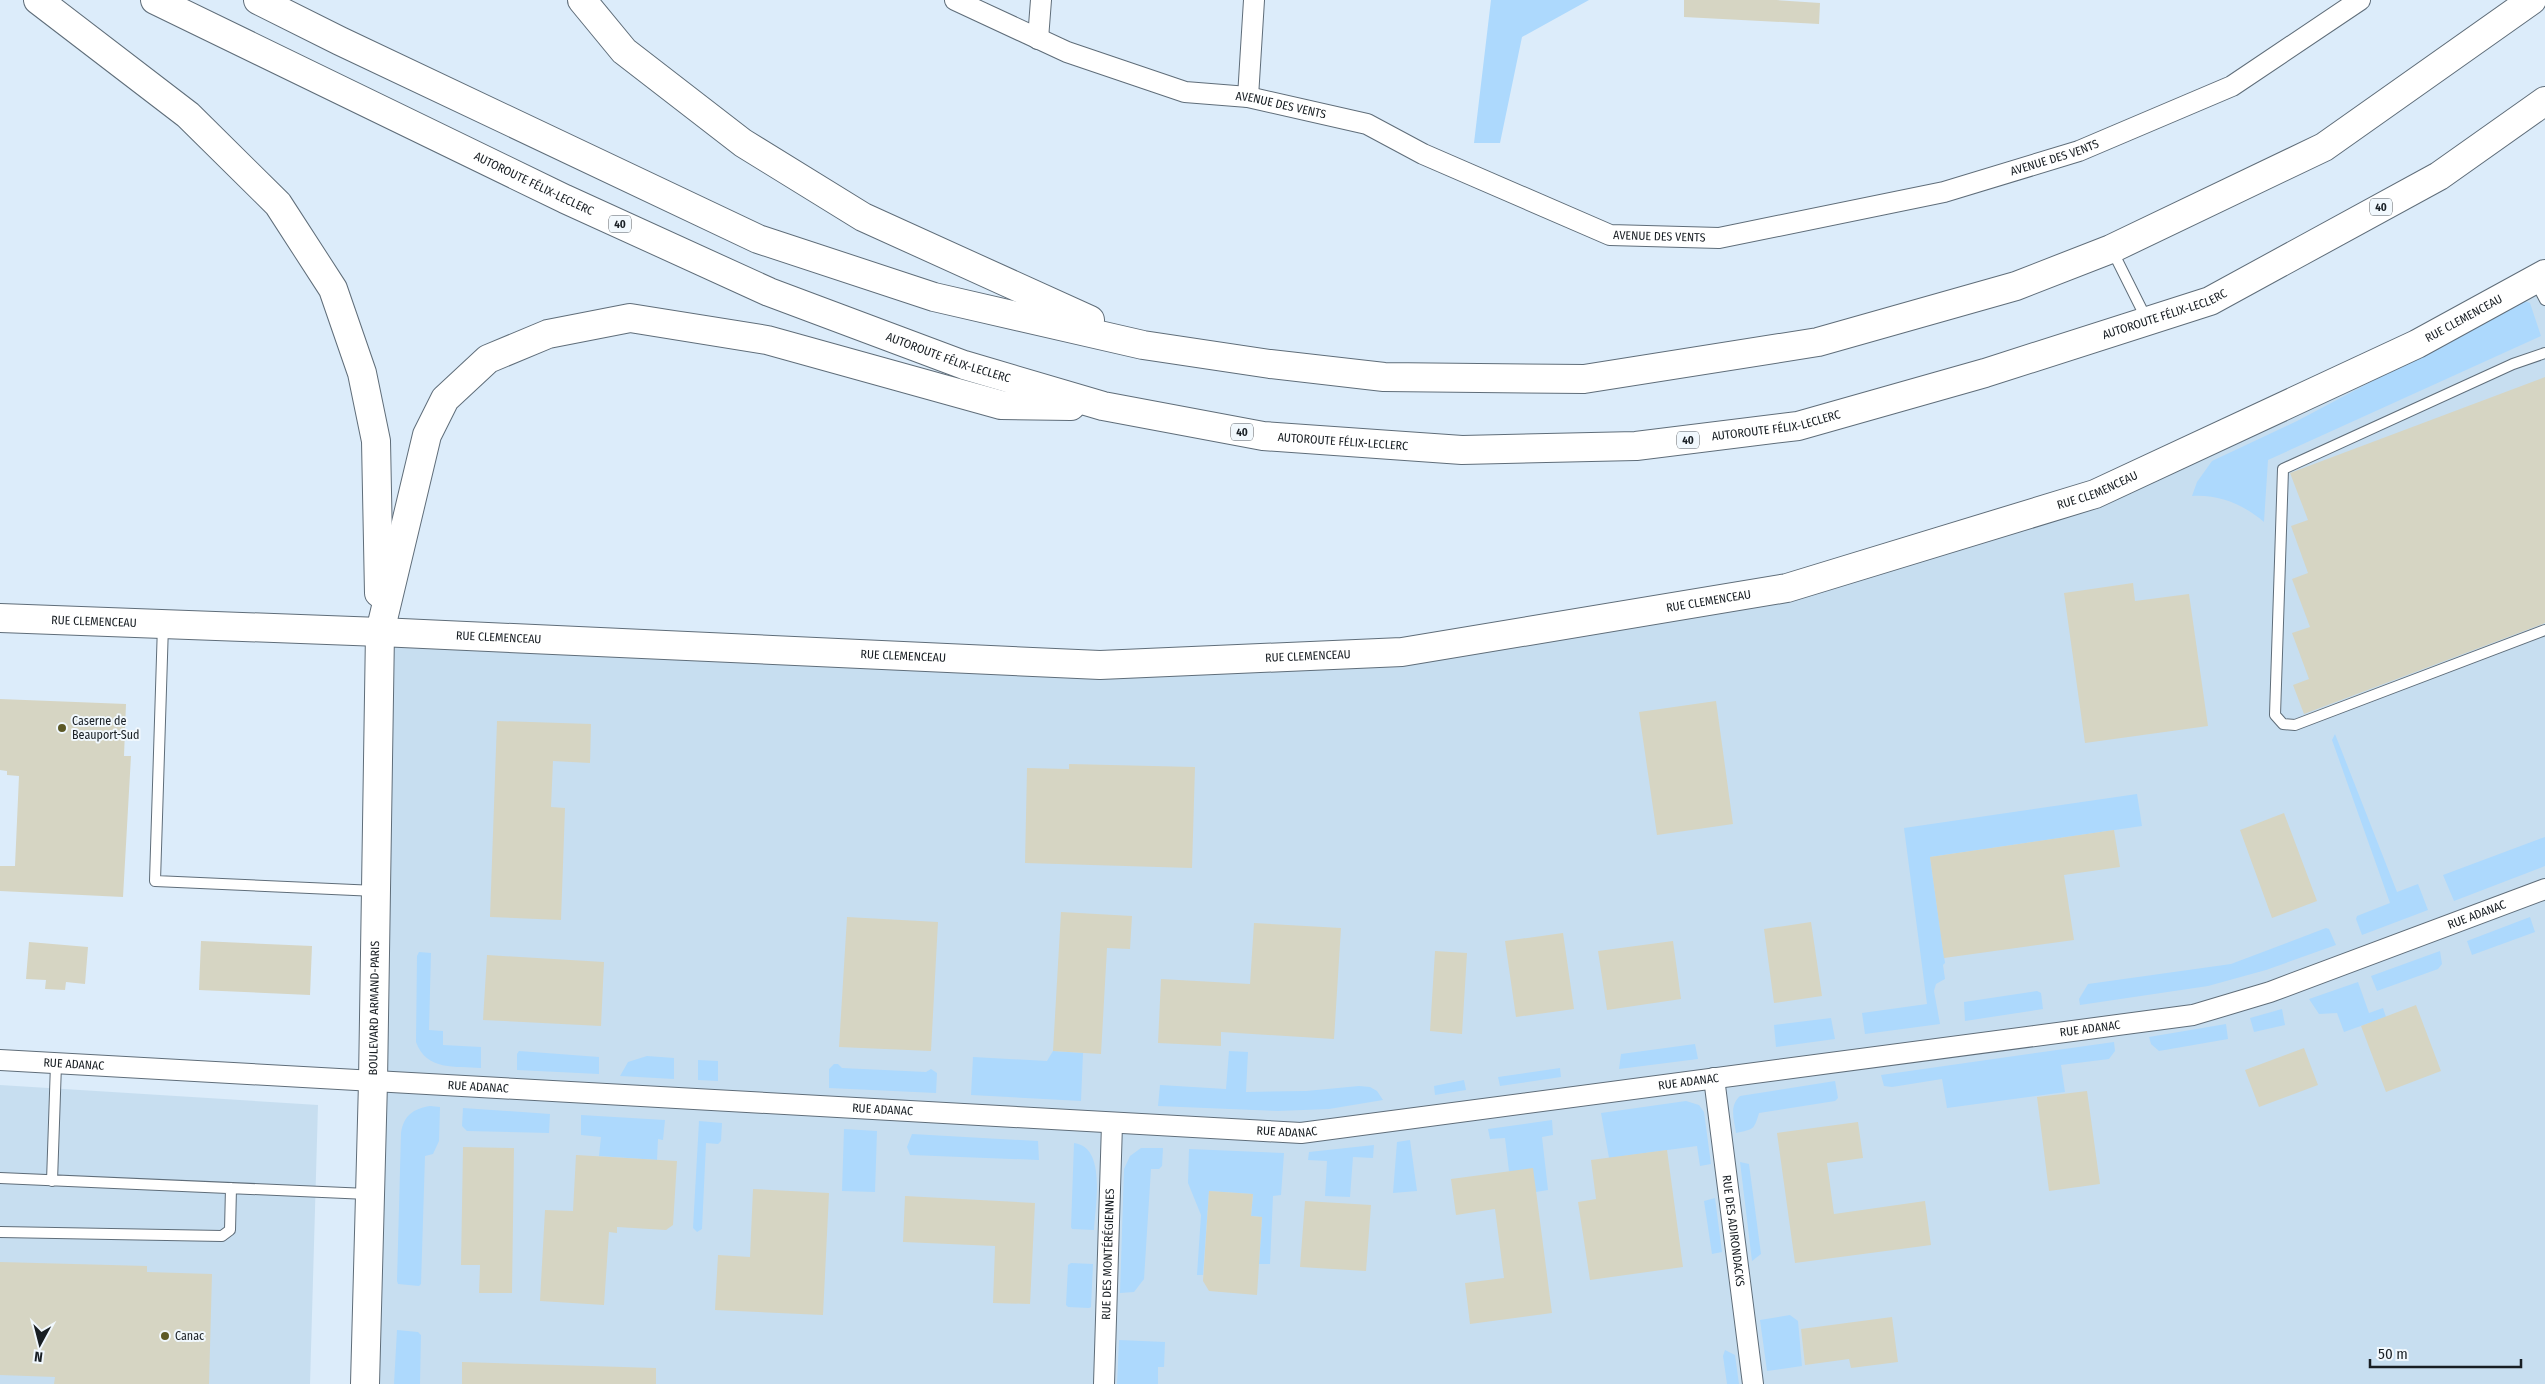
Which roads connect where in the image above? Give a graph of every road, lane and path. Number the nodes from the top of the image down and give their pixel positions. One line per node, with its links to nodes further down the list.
1 (38, 0): 22 (main road)
2 (155, 0): 18 (main road, AUTOROUTE FÉLIX-LECLERC / 40)
3 (258, 0): 16 (main road)
4 (582, 0): 16 (main road)
5 (955, 0): 10 (street, AVENUE DES VENTS)
6 (1041, 0): 10 (street)
7 (1254, 0): 11 (street)
8 (2360, 0): 11 (street, AVENUE DES VENTS)
9 (2532, 0): 13 (main road)
10 (1038, 38): 11 (street, AVENUE DES VENTS)
11 (1248, 97)
12 (2545, 101): 15 (main road, AUTOROUTE FÉLIX-LECLERC / 40)
13 (2111, 249): 15 (lane); 16 (main road)
14 (2541, 285): 22 (main road, RUE CLEMENCEAU)
15 (2148, 321): 18 (main road, AUTOROUTE FÉLIX-LECLERC / 40)
16 (1144, 345)
17 (2545, 353): 21 (lane)
18 (1103, 406): 22 (main road)
19 (0, 618): 20 (main road, RUE CLEMENCEAU)
20 (163, 624): 22 (main road, RUE CLEMENCEAU); 24 (lane)
21 (2545, 630)
22 (380, 632): 24 (main road, BOULEVARD ARMAND-PARIS)
23 (2545, 889): 27 (street, RUE ADANAC)
24 (376, 892): 28 (main road, BOULEVARD ARMAND-PARIS)
25 (0, 1060): 26 (street, RUE ADANAC)
26 (56, 1064): 28 (street, RUE ADANAC); 31 (lane)
27 (1714, 1078): 29 (street, RUE ADANAC); 37 (street, RUE DES ADIRONDACKS)
28 (373, 1082): 29 (street, RUE ADANAC); 33 (main road, BOULEVARD ARMAND-PARIS)
29 (1112, 1124): 36 (street, RUE DES MONTÉRÉGIENNES)
30 (0, 1178): 31 (lane)
31 (52, 1181): 32 (lane)
32 (231, 1188): 33 (lane); 34 (lane)
33 (369, 1194): 35 (main road, BOULEVARD ARMAND-PARIS)
34 (0, 1232)
35 (365, 1384)
36 (1104, 1384)
37 (1753, 1384)

